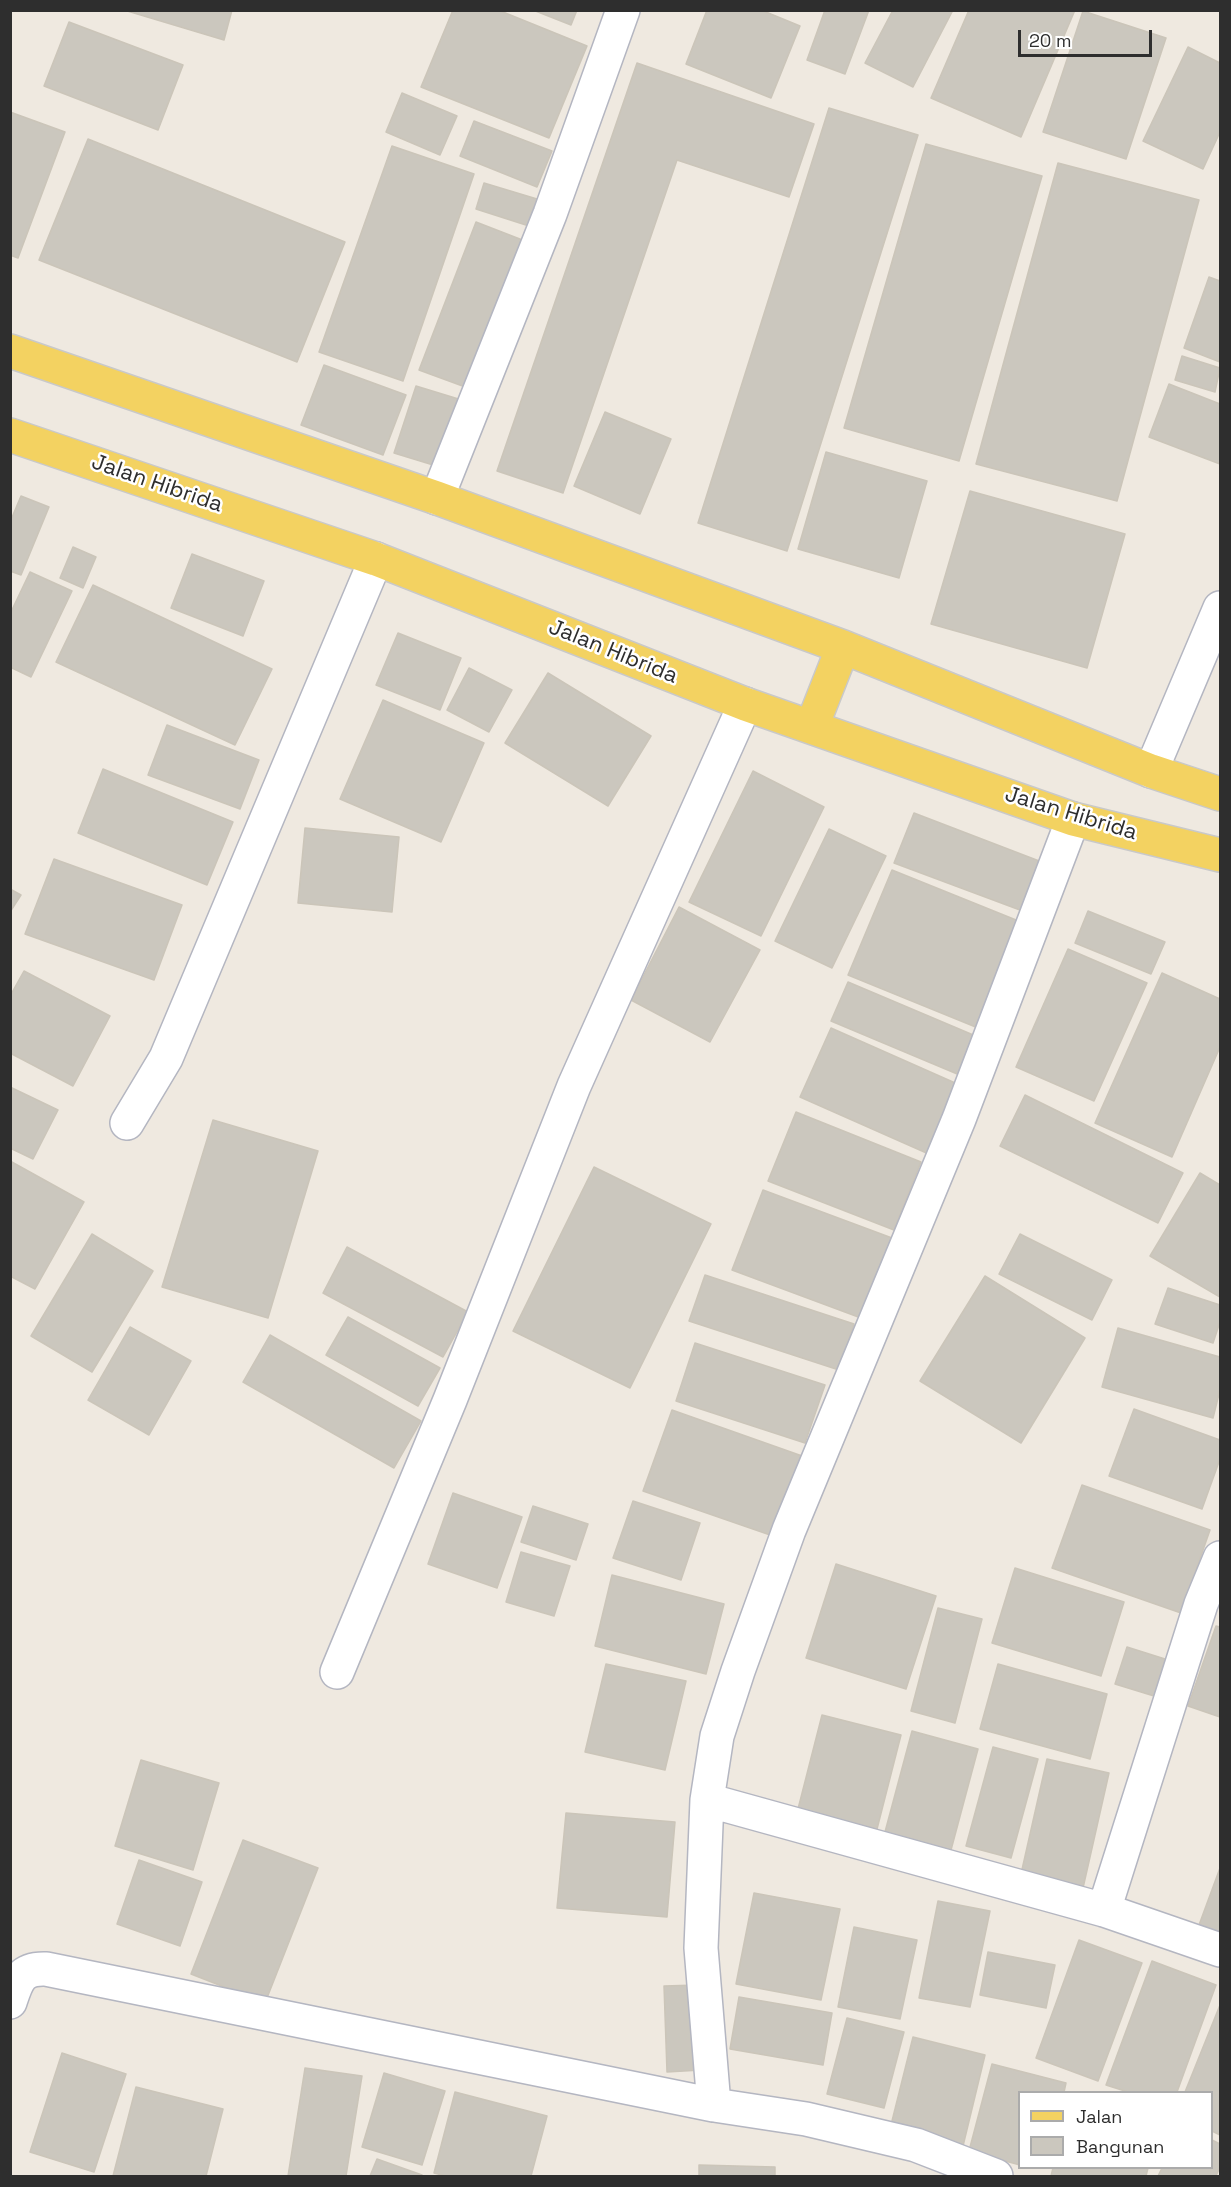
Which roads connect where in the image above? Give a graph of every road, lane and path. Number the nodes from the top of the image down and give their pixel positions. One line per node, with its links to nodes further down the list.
1 (623, 10): 4 (street)
2 (10, 351): 4 (main road)
3 (10, 435): 5 (main road, Jalan Hibrida)
4 (437, 498): 7 (main road)
5 (376, 559): 8 (main road, Jalan Hibrida); 14 (street)
6 (1221, 608): 10 (street)
7 (843, 647): 9 (main road); 10 (main road)
8 (745, 704): 9 (main road, Jalan Hibrida); 16 (street)
9 (812, 726): 12 (main road, Jalan Hibrida)
10 (1151, 771): 11 (main road)
11 (1221, 794)
12 (1073, 819): 13 (main road, Jalan Hibrida); 17 (street)
13 (1221, 855)
14 (127, 1123)
15 (1221, 1558): 18 (street)
16 (337, 1672)
17 (707, 1800): 18 (street); 21 (street)
18 (1104, 1910): 19 (street)
19 (1221, 1950)
20 (10, 2002): 21 (street)
21 (714, 2105): 22 (street)
22 (981, 2174)

